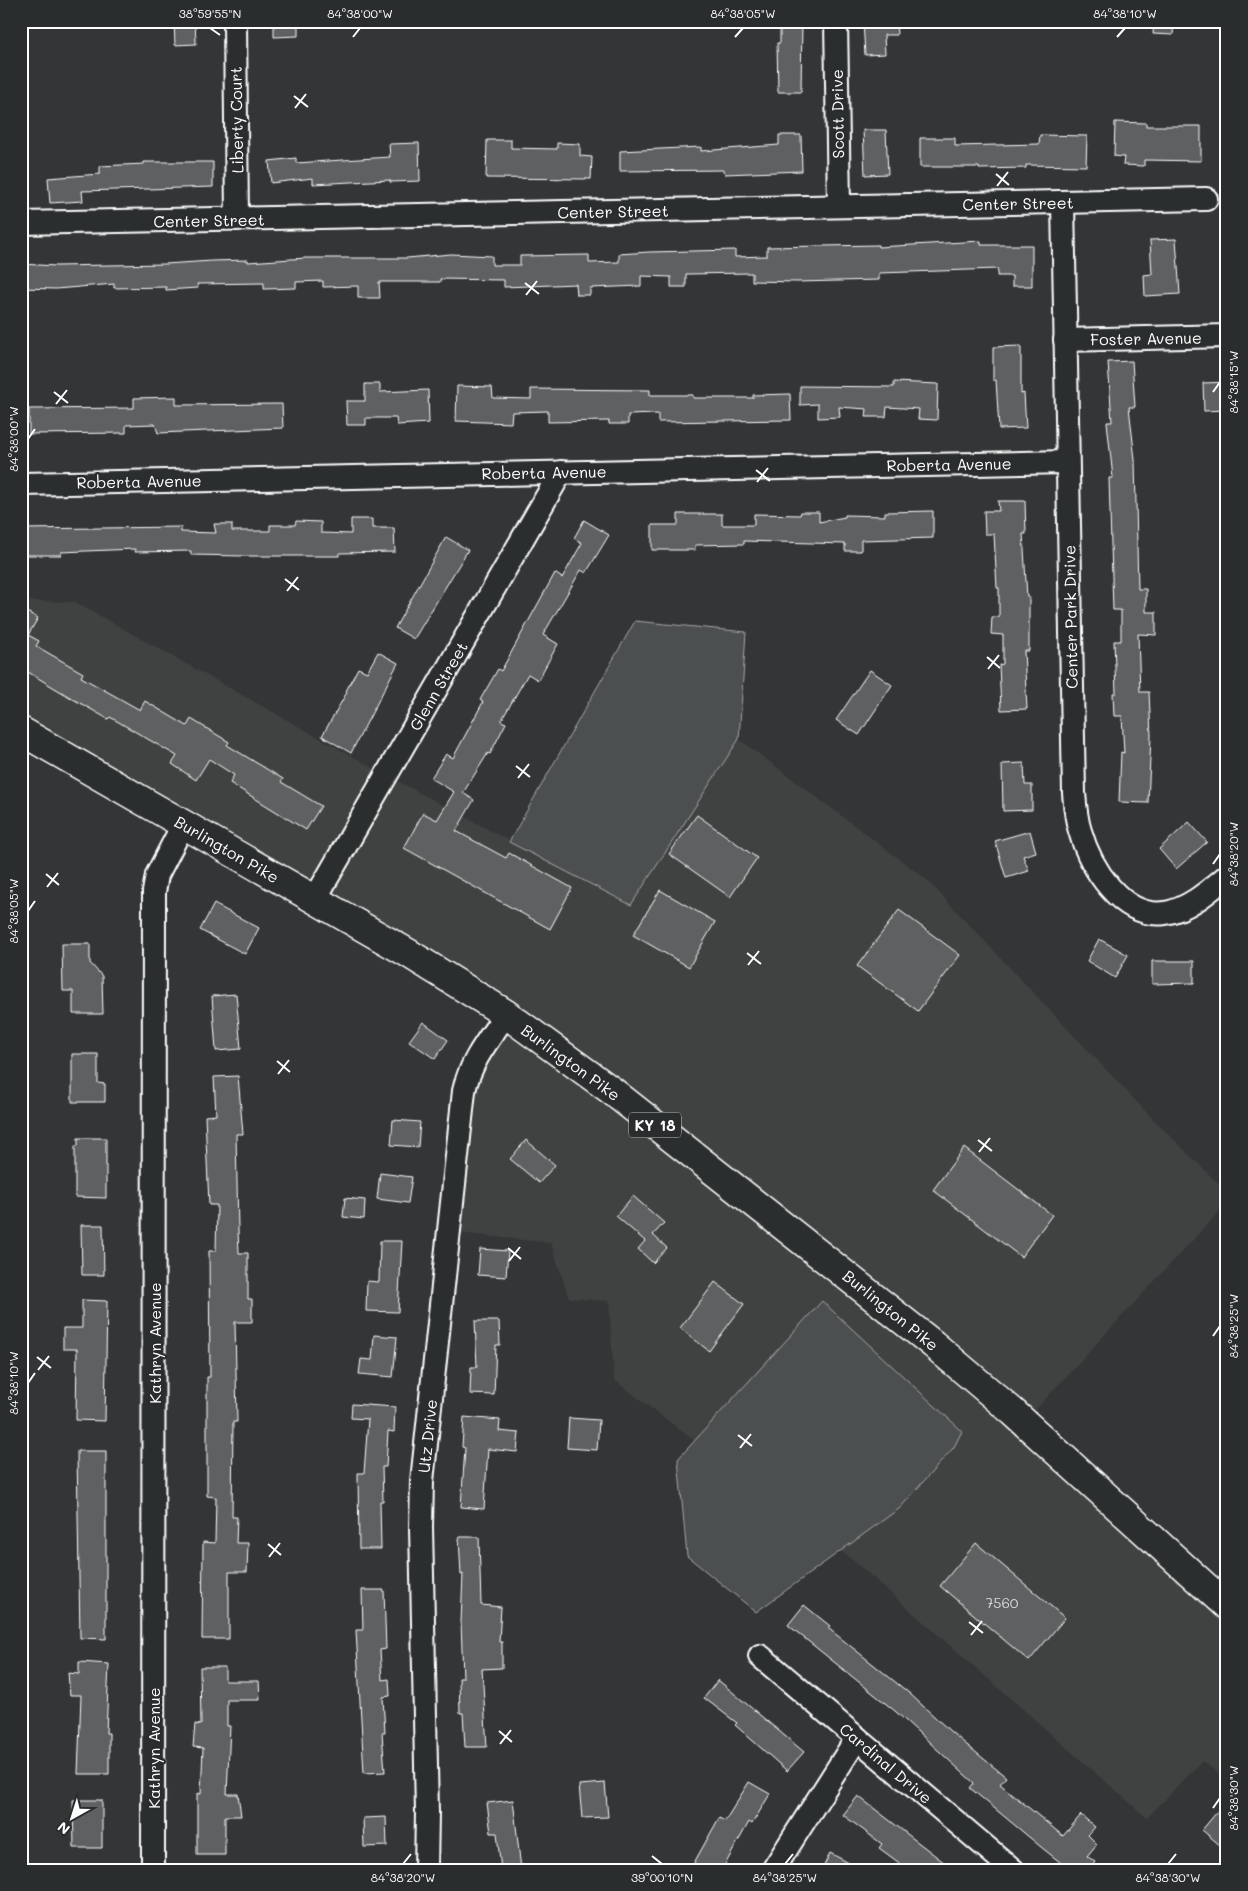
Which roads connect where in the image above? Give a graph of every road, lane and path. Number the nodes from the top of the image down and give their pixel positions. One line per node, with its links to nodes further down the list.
1 (235, 21): 6 (street, Liberty Court)
2 (836, 21): 5 (street, Scott Drive)
3 (1206, 199): 4 (street, Center Street)
4 (1062, 202): 5 (street, Center Street); 9 (street, Center Park Drive)
5 (839, 206): 6 (street, Center Street)
6 (238, 219): 7 (street, Center Street)
7 (21, 223)
8 (1227, 336): 9 (street, Foster Avenue)
9 (1065, 340): 10 (street, Center Park Drive)
10 (1066, 462): 11 (street, Roberta Avenue); 15 (street, Center Park Drive)
11 (561, 472): 12 (street, Roberta Avenue); 16 (street, Glenn Street)
12 (21, 484)
13 (21, 731): 14 (main road, Burlington Pike / KY 18)
14 (184, 823): 16 (main road, Burlington Pike / KY 18); 21 (street, Kathryn Avenue)
15 (1227, 876)
16 (315, 899): 17 (main road, Burlington Pike / KY 18)
17 (506, 1014): 18 (main road, Burlington Pike / KY 18); 22 (street, Utz Drive)
18 (1227, 1606)
19 (760, 1656): 20 (street, Cardinal Drive)
20 (857, 1738): 23 (street); 24 (street, Cardinal Drive)
21 (153, 1870)
22 (426, 1870)
23 (773, 1870)
24 (1013, 1870)

